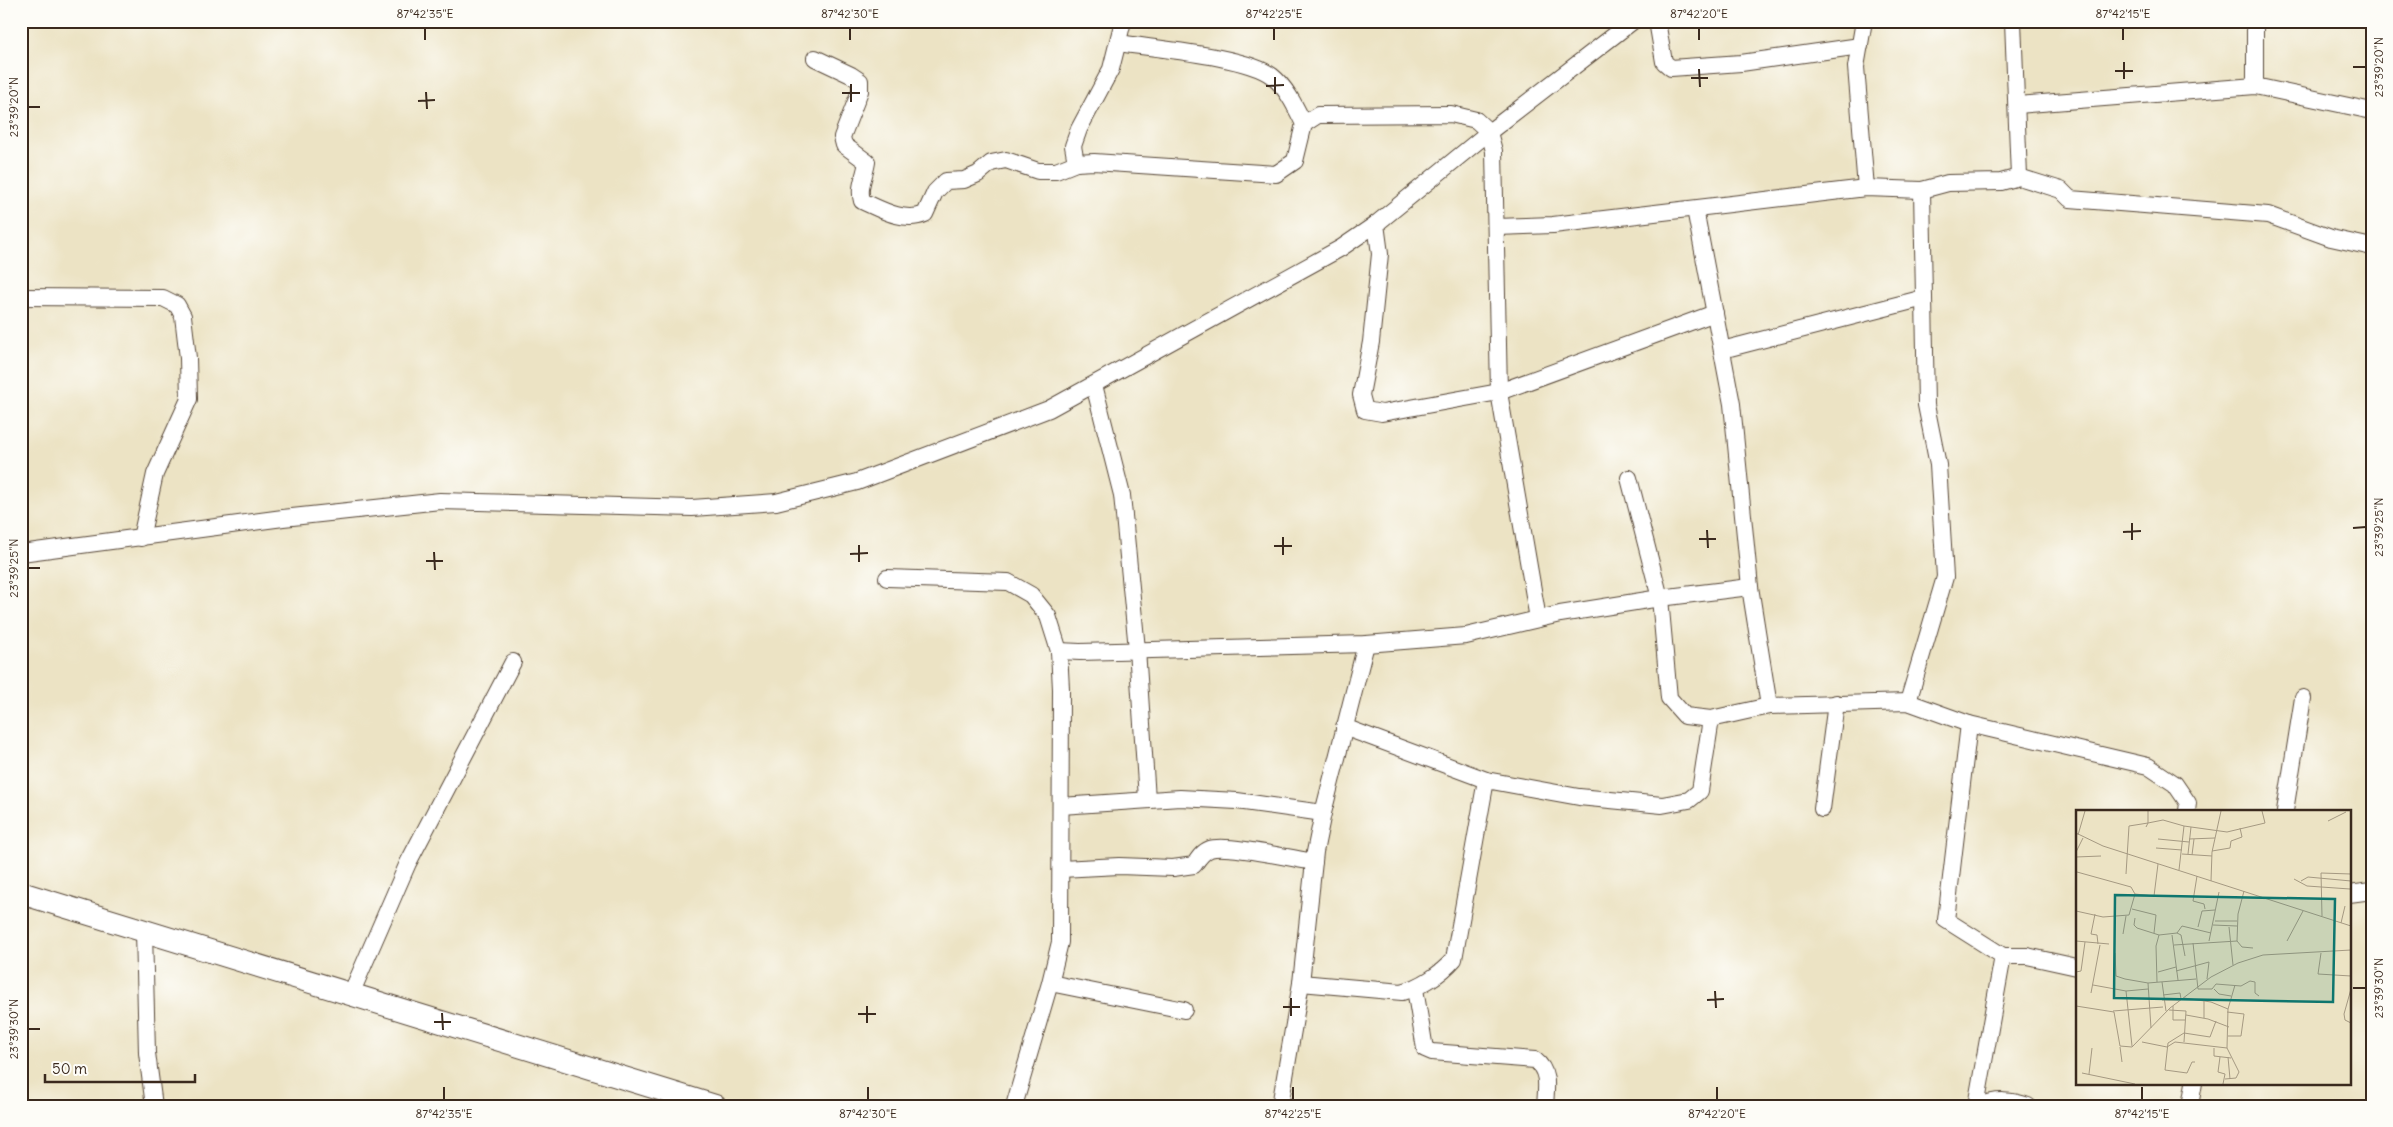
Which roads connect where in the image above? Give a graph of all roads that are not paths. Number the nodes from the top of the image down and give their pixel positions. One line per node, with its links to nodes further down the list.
1 (1124, 21): 7 (street)
2 (1633, 21): 14 (street)
3 (1657, 21): 8 (street)
4 (1864, 21): 8 (street)
5 (2013, 21): 11 (street)
6 (2255, 21): 10 (street)
7 (1119, 43): 13 (street); 15 (street)
8 (1860, 46): 17 (street)
9 (815, 58): 15 (street)
10 (2255, 86): 11 (street); 12 (street)
11 (2017, 105): 16 (street)
12 (2372, 111)
13 (1304, 124): 14 (street); 15 (street)
14 (1489, 132): 20 (street); 21 (street)
15 (1076, 163)
16 (2019, 177): 18 (street); 22 (street)
17 (1866, 188): 18 (street); 19 (street)
18 (1922, 190): 24 (street)
19 (1695, 209): 21 (street); 25 (street)
20 (1376, 224): 27 (street); 28 (street)
21 (1497, 227): 28 (street)
22 (2372, 247)
23 (21, 297): 30 (street)
24 (1924, 298): 26 (street); 41 (street)
25 (1715, 313): 26 (street); 28 (street)
26 (1722, 350): 33 (street)
27 (1094, 385): 30 (street); 37 (street)
28 (1499, 392): 35 (street)
29 (1629, 478): 34 (street)
30 (141, 538): 31 (street)
31 (21, 553)
32 (887, 578): 38 (street)
33 (1750, 587): 34 (street); 43 (street)
34 (1660, 598): 35 (street); 44 (street)
35 (1538, 619): 36 (street)
36 (1366, 644): 37 (street); 46 (street)
37 (1137, 649): 38 (street); 48 (street)
38 (1059, 651): 49 (street)
39 (512, 662): 65 (street)
40 (2303, 698): 52 (street)
41 (1908, 702): 42 (street); 45 (street)
42 (1836, 703): 43 (street); 50 (street)
43 (1769, 706): 44 (street)
44 (1711, 719): 47 (street)
45 (1969, 724): 51 (street); 60 (street)
46 (1344, 727): 47 (street); 53 (street)
47 (1486, 780): 64 (street)
48 (1147, 799): 49 (street); 53 (street)
49 (1061, 806): 55 (street)
50 (1822, 809)
51 (2187, 810)
52 (2285, 810)
53 (1322, 813): 54 (street)
54 (1314, 862): 55 (street); 63 (street)
55 (1061, 869): 62 (street)
56 (2372, 891): 58 (street)
57 (21, 893): 59 (main road)
58 (2350, 894)
59 (144, 930): 65 (main road); 68 (street)
60 (2003, 956): 61 (street); 73 (street)
61 (2076, 967)
62 (1050, 983): 66 (street); 70 (street)
63 (1301, 983): 64 (street); 71 (street)
64 (1415, 989): 72 (street)
65 (351, 994): 69 (main road)
66 (1184, 1010)
67 (2194, 1084): 76 (street)
68 (154, 1106)
69 (715, 1106)
70 (1014, 1106)
71 (1280, 1106)
72 (1545, 1106)
73 (1976, 1106)
74 (1980, 1106): 75 (street)
75 (2028, 1106)
76 (2190, 1106)

